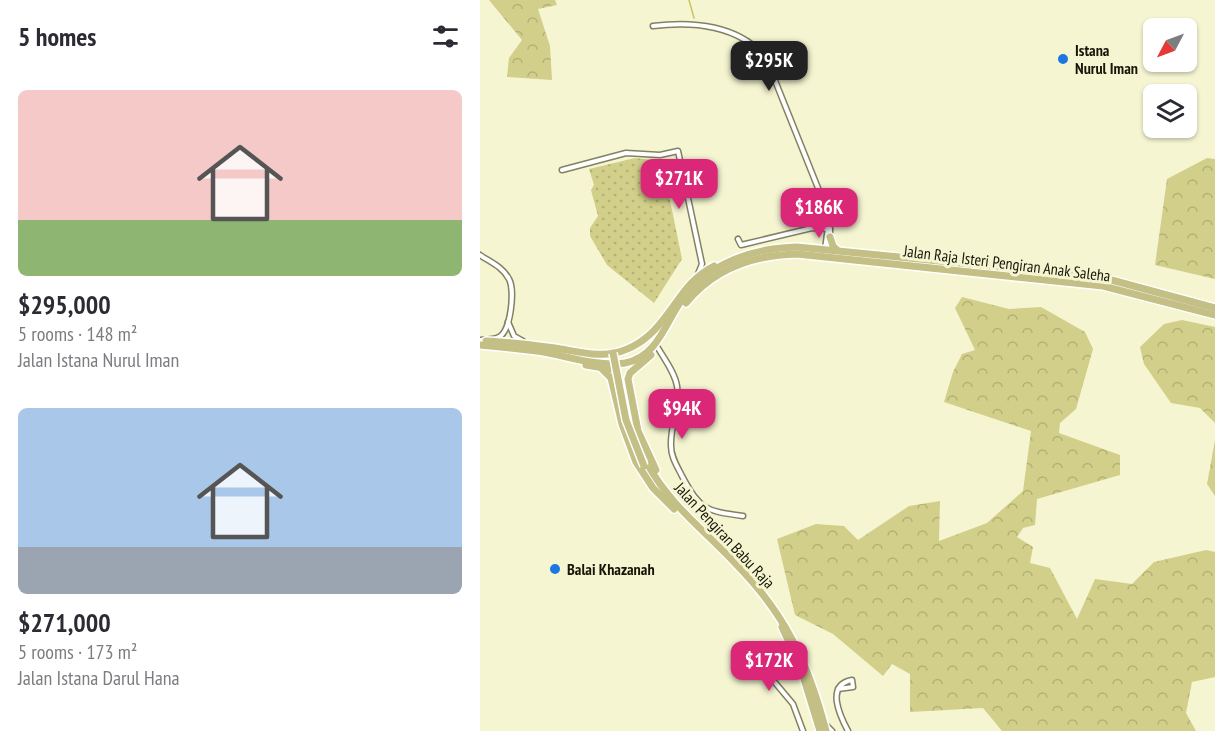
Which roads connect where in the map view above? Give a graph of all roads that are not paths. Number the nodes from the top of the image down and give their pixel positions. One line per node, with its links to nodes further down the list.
1 (653, 26): 4 (street)
2 (562, 170): 8 (street)
3 (738, 239): 4 (street)
4 (827, 242): 5 (main road, Jalan Raja Isteri Pengiran Anak Saleha); 5 (main road); 7 (main road, Jalan Raja Isteri Pengiran Anak Saleha); 10 (main road, Jalan Raja Isteri Pengiran Anak Saleha); 14 (main road, Jalan Raja Isteri Pengiran Anak Saleha)
5 (838, 251): 9 (main road, Jalan Raja Isteri Pengiran Anak Saleha)
6 (480, 255): 11 (street)
7 (739, 257): 8 (main road); 12 (main road, Jalan Raja Isteri Pengiran Anak Saleha)
8 (706, 266): 15 (main road)
9 (1215, 308)
10 (1215, 315)
11 (508, 321): 12 (street); 13 (street)
12 (480, 344): 13 (main road); 17 (main road, Jalan Raja Isteri Pengiran Anak Saleha)
13 (542, 346): 15 (main road)
14 (658, 348): 16 (main road, Jalan Raja Isteri Pengiran Anak Saleha); 20 (street)
15 (615, 353): 22 (main road, Jalan Pengiran Babu Raja, bridge)
16 (651, 355): 17 (main road, Jalan Raja Isteri Pengiran Anak Saleha); 18 (main road)
17 (600, 368): 19 (main road)
18 (629, 387): 19 (main road); 22 (main road)
19 (614, 388): 22 (main road)
20 (677, 403): 21 (street); 23 (street)
21 (684, 404)
22 (676, 508): 26 (main road, Jalan Pengiran Babu Raja); 28 (main road, Jalan Pengiran Babu Raja)
23 (743, 516)
24 (746, 648): 27 (street)
25 (838, 689): 31 (street)
26 (823, 718): 29 (main road, Jalan Pengiran Babu Raja); 30 (street)
27 (803, 731)
28 (820, 731)
29 (826, 731)
30 (832, 731)
31 (848, 731)

